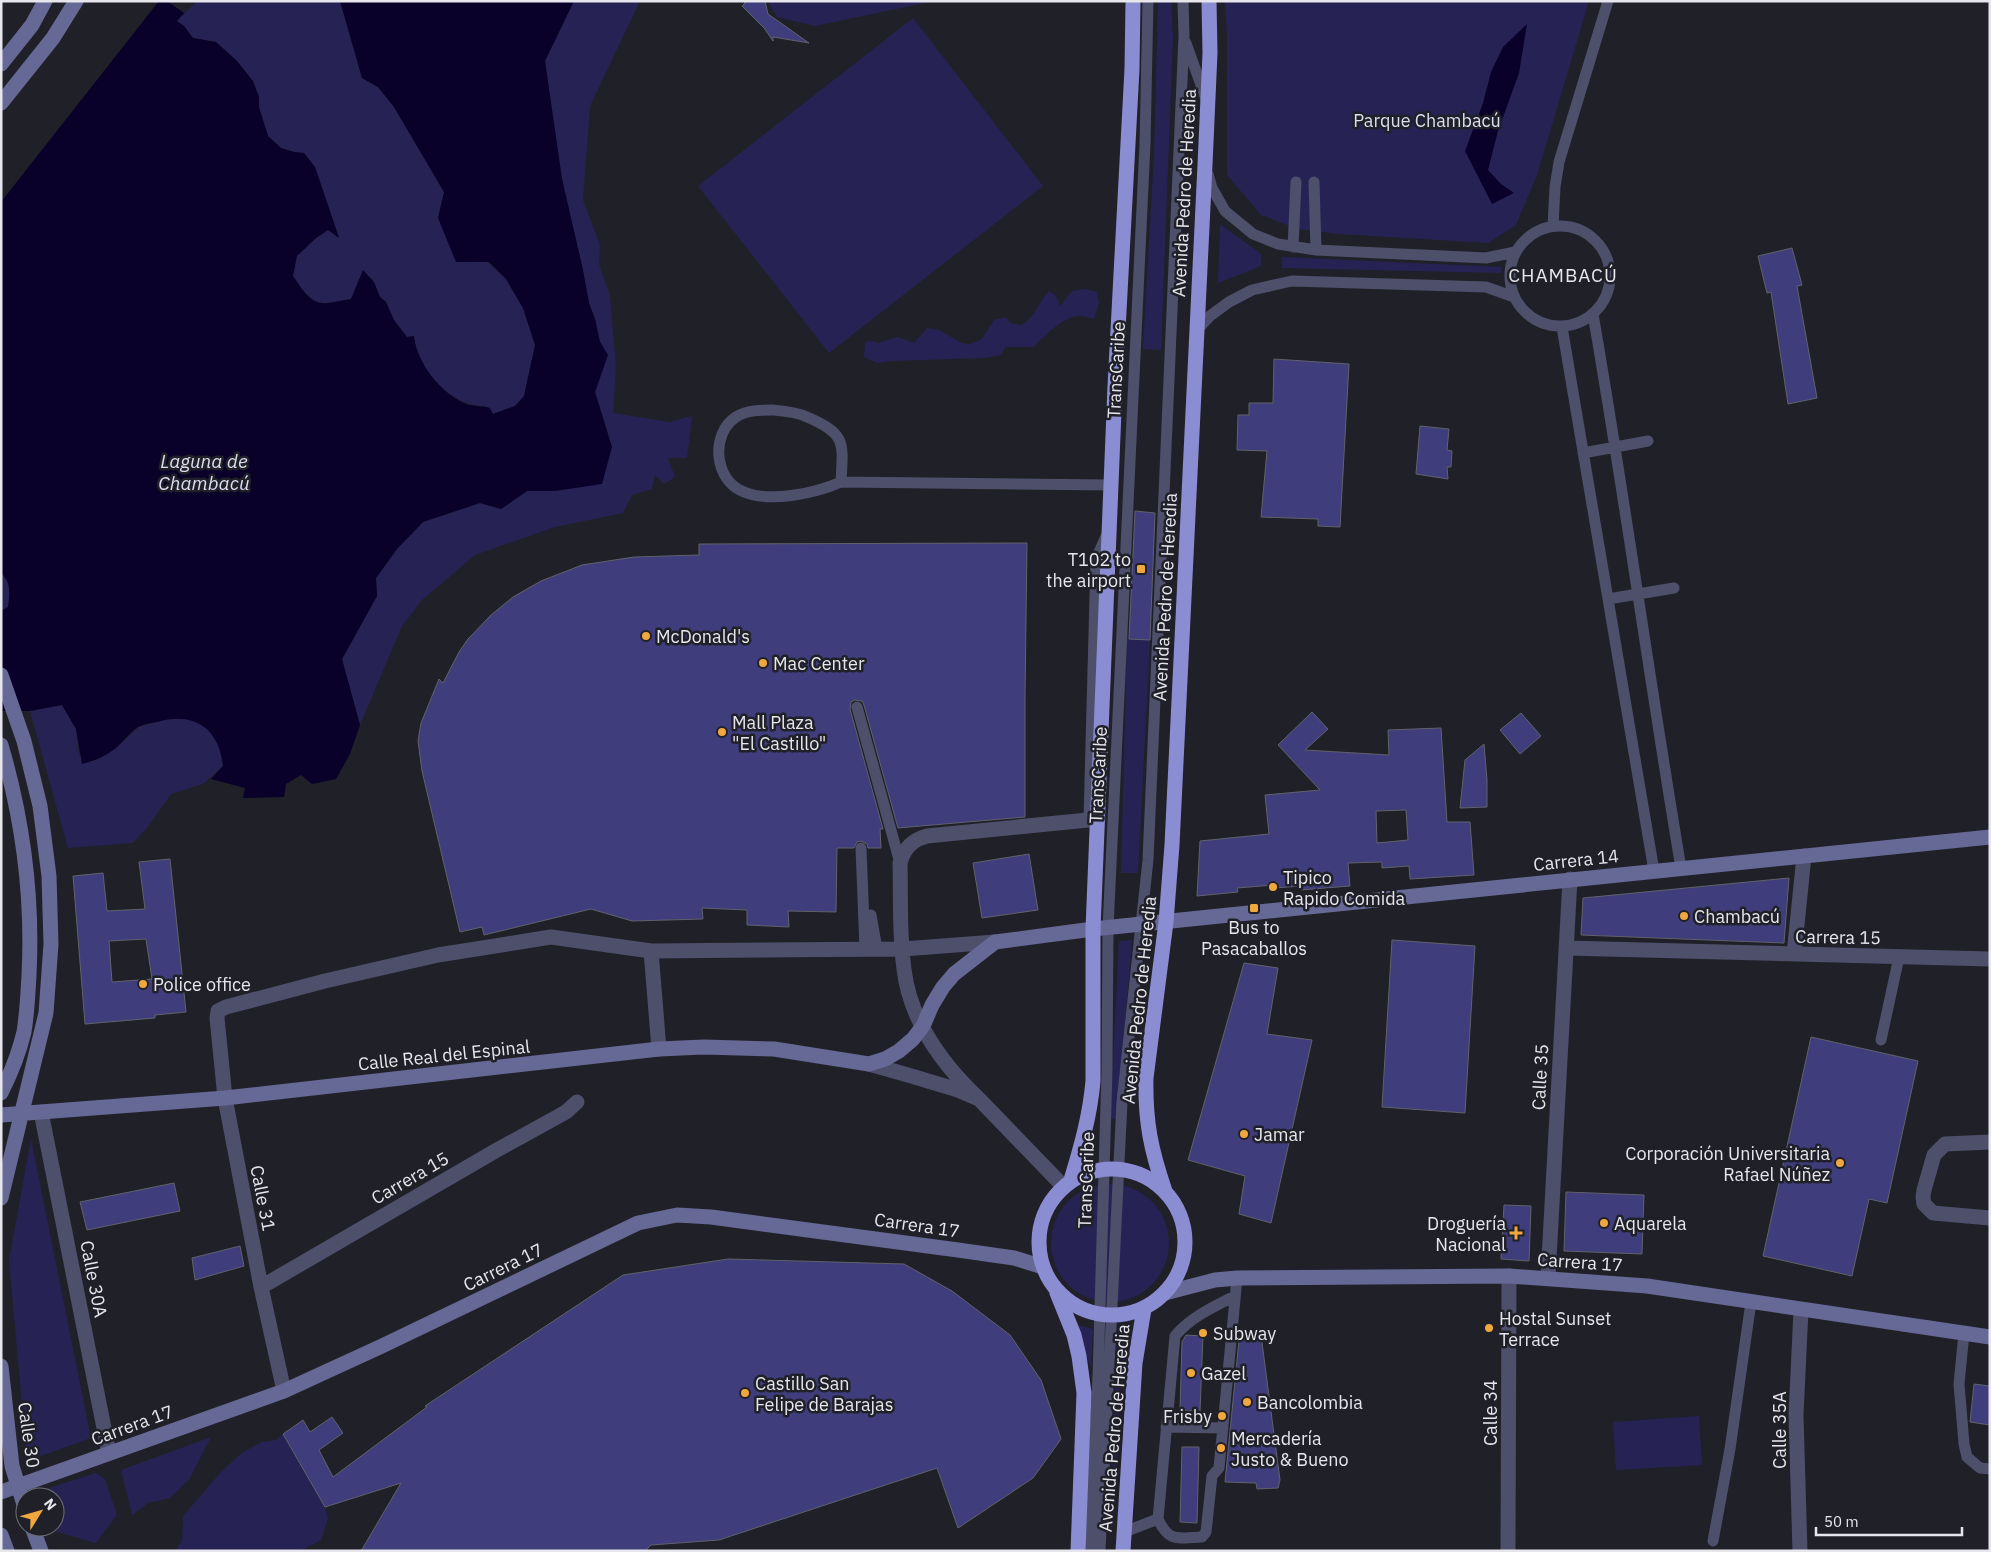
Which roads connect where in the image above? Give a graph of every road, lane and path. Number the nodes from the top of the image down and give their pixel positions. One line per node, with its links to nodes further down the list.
1 (45, 1): 9 (main road)
2 (76, 1): 10 (main road)
3 (1133, 1): 27 (highway, Avenida Pedro de Heredia)
4 (1148, 1): 45 (lane, TransCaribe)
5 (1183, 1): 8 (lane, TransCaribe)
6 (1209, 1): 11 (highway, Avenida Pedro de Heredia)
7 (1608, 1): 15 (lane)
8 (1184, 36): 11 (lane, TransCaribe); 44 (lane, TransCaribe)
9 (1, 64)
10 (1, 103)
11 (1207, 103): 12 (highway, Avenida Pedro de Heredia)
12 (1205, 165): 16 (lane); 22 (highway, Avenida Pedro de Heredia)
13 (1296, 182): 16 (lane)
14 (1314, 182): 17 (lane)
15 (1553, 226): 18 (lane); 20 (lane)
16 (1293, 246): 17 (lane)
17 (1316, 250): 18 (lane)
18 (1515, 252): 19 (lane)
19 (1514, 297): 21 (lane); 22 (lane)
20 (1593, 314): 21 (lane); 24 (lane)
21 (1562, 327): 25 (lane)
22 (1197, 330): 43 (highway, Avenida Pedro de Heredia)
23 (1648, 441): 24 (lane)
24 (1616, 448): 25 (lane); 29 (lane)
25 (1583, 453): 30 (lane)
26 (841, 482): 26 (lane); 27 (lane)
27 (1111, 485): 34 (highway, Avenida Pedro de Heredia)
28 (1674, 588): 29 (lane)
29 (1637, 593): 30 (lane); 39 (lane)
30 (1608, 599): 40 (lane)
31 (1, 675): 64 (main road)
32 (857, 707): 38 (lane)
33 (1, 745): 59 (main road)
34 (1093, 819): 38 (street); 46 (highway, Avenida Pedro de Heredia)
35 (1990, 837): 37 (main road, Carrera 14)
36 (861, 848): 49 (lane)
37 (1804, 856): 39 (main road, Carrera 14); 52 (street)
38 (900, 863): 50 (street, Calle Real del Espinal)
39 (1681, 868): 40 (main road, Carrera 14)
40 (1654, 871): 41 (main road, Carrera 14)
41 (1570, 879): 43 (main road, Carrera 14); 48 (street, Calle 35)
42 (872, 915): 49 (lane)
43 (1166, 922): 44 (main road); 69 (highway, Avenida Pedro de Heredia)
44 (1142, 924): 45 (main road); 67 (lane, TransCaribe)
45 (1108, 928): 46 (main road); 67 (lane, TransCaribe)
46 (1093, 929): 47 (main road); 68 (highway, Avenida Pedro de Heredia)
47 (995, 942): 50 (street); 55 (main road)
48 (1566, 948): 52 (street, Carrera 15); 74 (street, Calle 35)
49 (871, 949): 50 (street); 51 (street)
50 (902, 949): 55 (street, Calle Real del Espinal)
51 (651, 951): 57 (street); 60 (street, Calle 31)
52 (1794, 954): 53 (street, Carrera 15)
53 (1899, 956): 54 (street, Carrera 15); 56 (lane)
54 (1990, 958)
55 (923, 1026): 58 (main road); 61 (street, Calle Real del Espinal)
56 (1881, 1040)
57 (658, 1049): 58 (main road, Calle Real del Espinal); 60 (main road, Calle Real del Espinal)
58 (869, 1064): 61 (street, Calle Real del Espinal)
59 (1, 1093)
60 (225, 1098): 63 (main road, Calle Real del Espinal); 76 (street, Calle 31)
61 (979, 1098): 68 (street, Calle Real del Espinal)
62 (577, 1102): 76 (street, Carrera 15)
63 (41, 1112): 64 (main road, Calle Real del Espinal); 90 (street, Calle 30A)
64 (22, 1113): 65 (main road, Calle Real del Espinal); 70 (main road)
65 (1, 1115)
66 (1990, 1142): 71 (street)
67 (1111, 1168): 68 (highway); 69 (highway); 83 (lane, TransCaribe)
68 (1067, 1183): 72 (highway)
69 (1165, 1191): 78 (highway)
70 (1, 1198)
71 (1990, 1218)
72 (1043, 1267): 77 (highway); 87 (main road, Carrera 17)
73 (1509, 1276): 74 (main road, Carrera 17); 75 (main road, Carrera 17); 105 (street, Calle 34)
74 (1548, 1277): 80 (main road, Carrera 17)
75 (1237, 1278): 78 (main road, Carrera 17); 79 (lane)
76 (261, 1287): 87 (street, Calle 31)
77 (1056, 1289): 83 (highway); 101 (highway, Avenida Pedro de Heredia)
78 (1165, 1293): 81 (highway)
79 (1235, 1296): 88 (lane); 89 (lane)
80 (1751, 1302): 82 (main road, Carrera 17); 98 (lane)
81 (1144, 1308): 83 (highway); 95 (highway, Avenida Pedro de Heredia)
82 (1801, 1310): 84 (main road, Carrera 17); 106 (street, Calle 35A)
83 (1105, 1315): 102 (lane, TransCaribe); 103 (lane, TransCaribe)
84 (1964, 1333): 85 (main road, Carrera 17); 91 (lane)
85 (1990, 1337)
86 (1, 1366): 92 (main road, Calle 30)
87 (284, 1390): 90 (main road, Carrera 17)
88 (1166, 1427): 89 (lane); 94 (lane)
89 (1223, 1428): 94 (lane)
90 (109, 1453): 92 (main road, Carrera 17)
91 (1990, 1469)
92 (18, 1486): 93 (main road, Carrera 17)
93 (1, 1492)
94 (1158, 1519): 95 (lane)
95 (1124, 1532): 104 (highway, Avenida Pedro de Heredia)
96 (1, 1535): 99 (main road)
97 (36, 1537): 100 (main road)
98 (1713, 1540)
99 (7, 1551)
100 (41, 1551)
101 (1078, 1551)
102 (1089, 1551)
103 (1100, 1551)
104 (1123, 1551)
105 (1508, 1551)
106 (1800, 1551)

